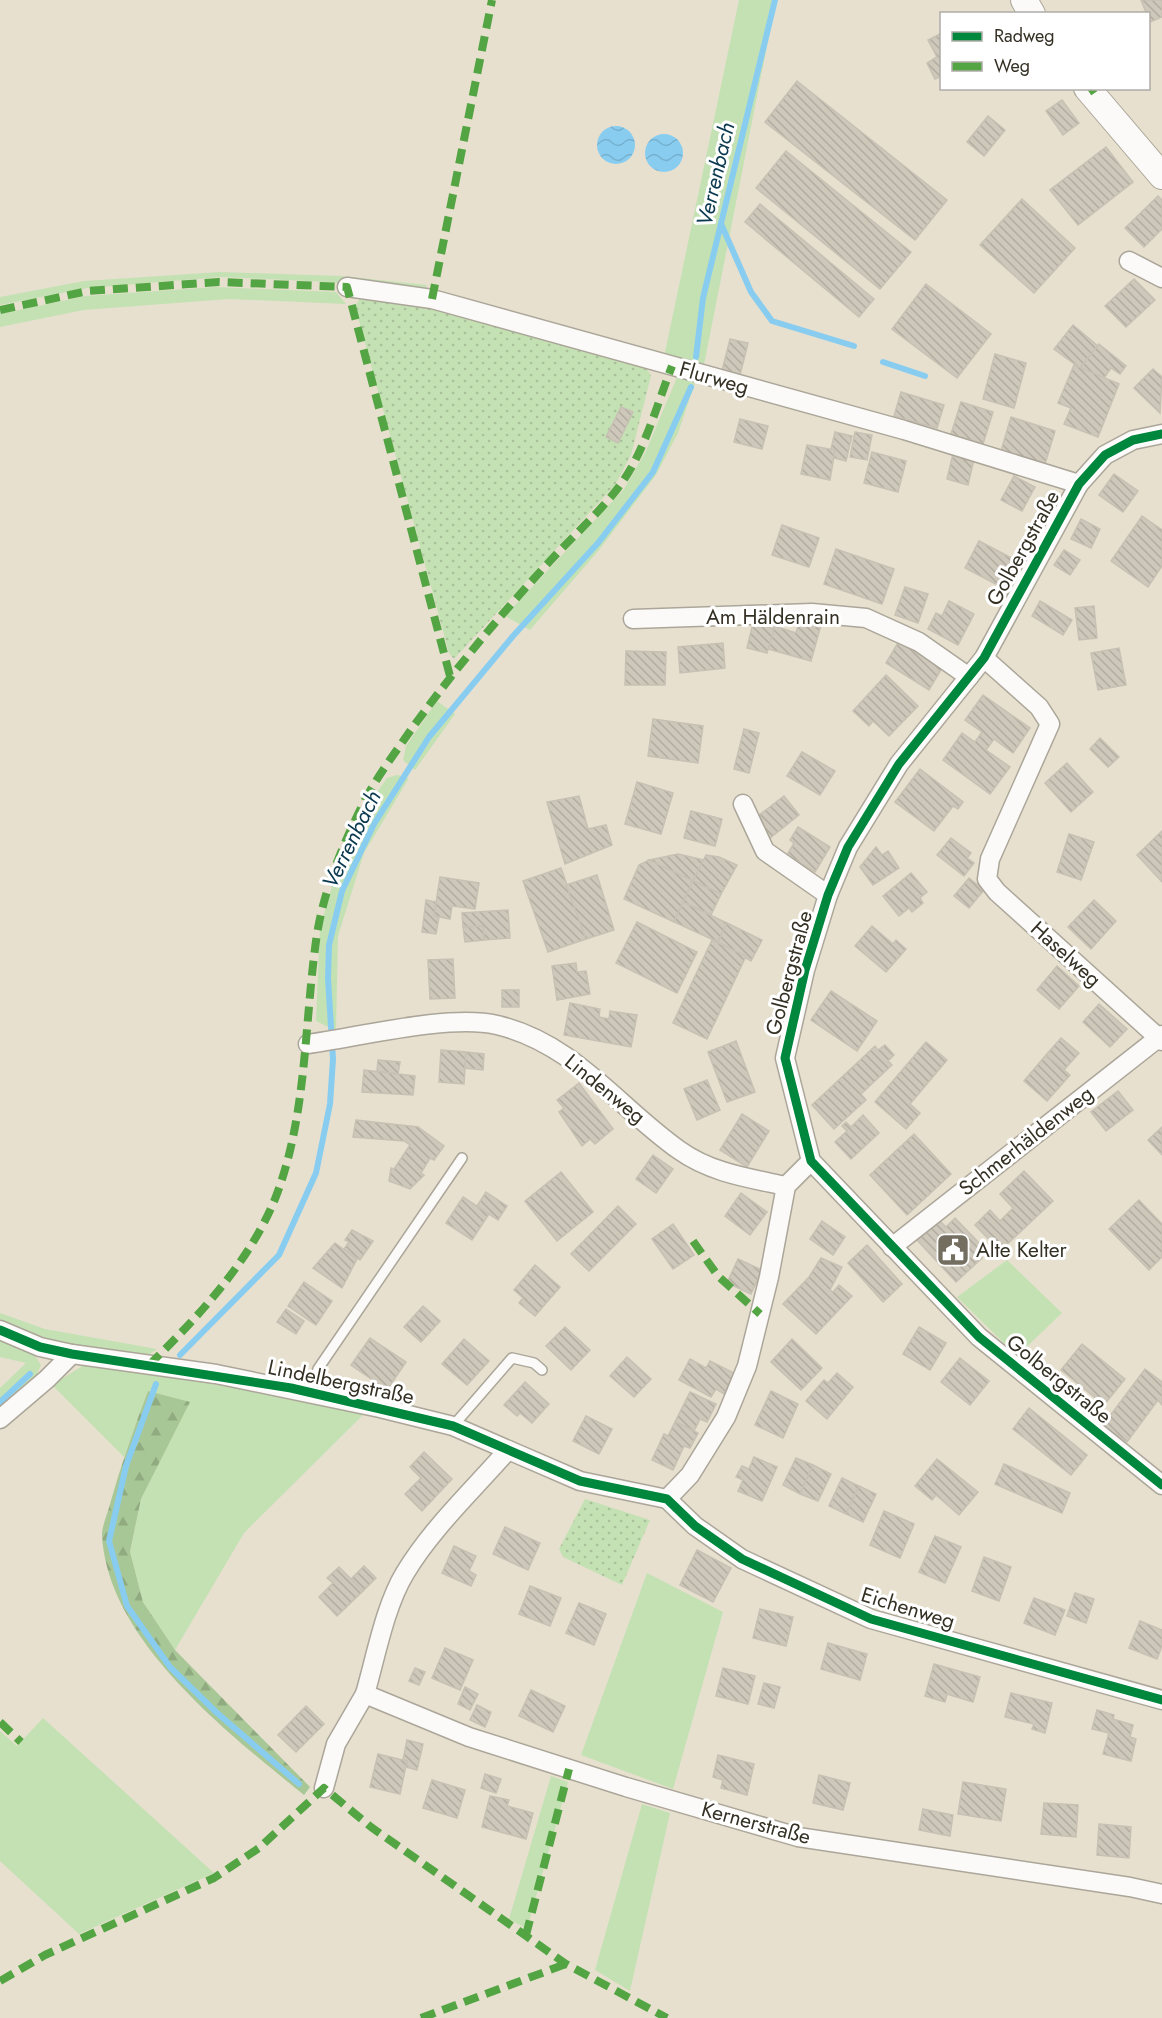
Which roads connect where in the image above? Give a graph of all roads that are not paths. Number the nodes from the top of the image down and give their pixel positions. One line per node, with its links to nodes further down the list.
1 (1089, 90): 2 (street)
2 (1162, 176)
3 (1129, 261): 4 (street)
4 (1162, 278)
5 (347, 287): 7 (street, Flurweg)
6 (1162, 434): 7 (street, Golbergstraße)
7 (1079, 484): 9 (street, Golbergstraße)
8 (633, 620): 10 (street, Am Häldenrain)
9 (984, 658): 10 (street, Golbergstraße); 13 (street, Haselweg)
10 (969, 677): 12 (street, Golbergstraße)
11 (743, 804): 12 (street)
12 (828, 895): 16 (street, Golbergstraße)
13 (1161, 1038): 18 (street, Schmerhäldenweg)
14 (308, 1044): 17 (street, Lindenweg)
15 (462, 1158): 22 (lane, Lindelbergstraße)
16 (811, 1161): 17 (street); 18 (street, Golbergstraße)
17 (786, 1186): 27 (street)
18 (892, 1247): 26 (street, Golbergstraße)
19 (0, 1330): 20 (street, Lindelbergstraße)
20 (72, 1354): 22 (street, Lindelbergstraße); 23 (street)
21 (542, 1370): 24 (lane)
22 (311, 1392): 24 (street, Lindelbergstraße)
23 (0, 1419)
24 (453, 1426): 25 (street, Lindelbergstraße)
25 (508, 1450): 27 (street, Lindelbergstraße); 28 (street)
26 (1162, 1485)
27 (667, 1499): 29 (street, Eichenweg)
28 (365, 1694): 30 (street); 31 (street, Kernerstraße)
29 (1162, 1700)
30 (324, 1788)
31 (1162, 1894)

